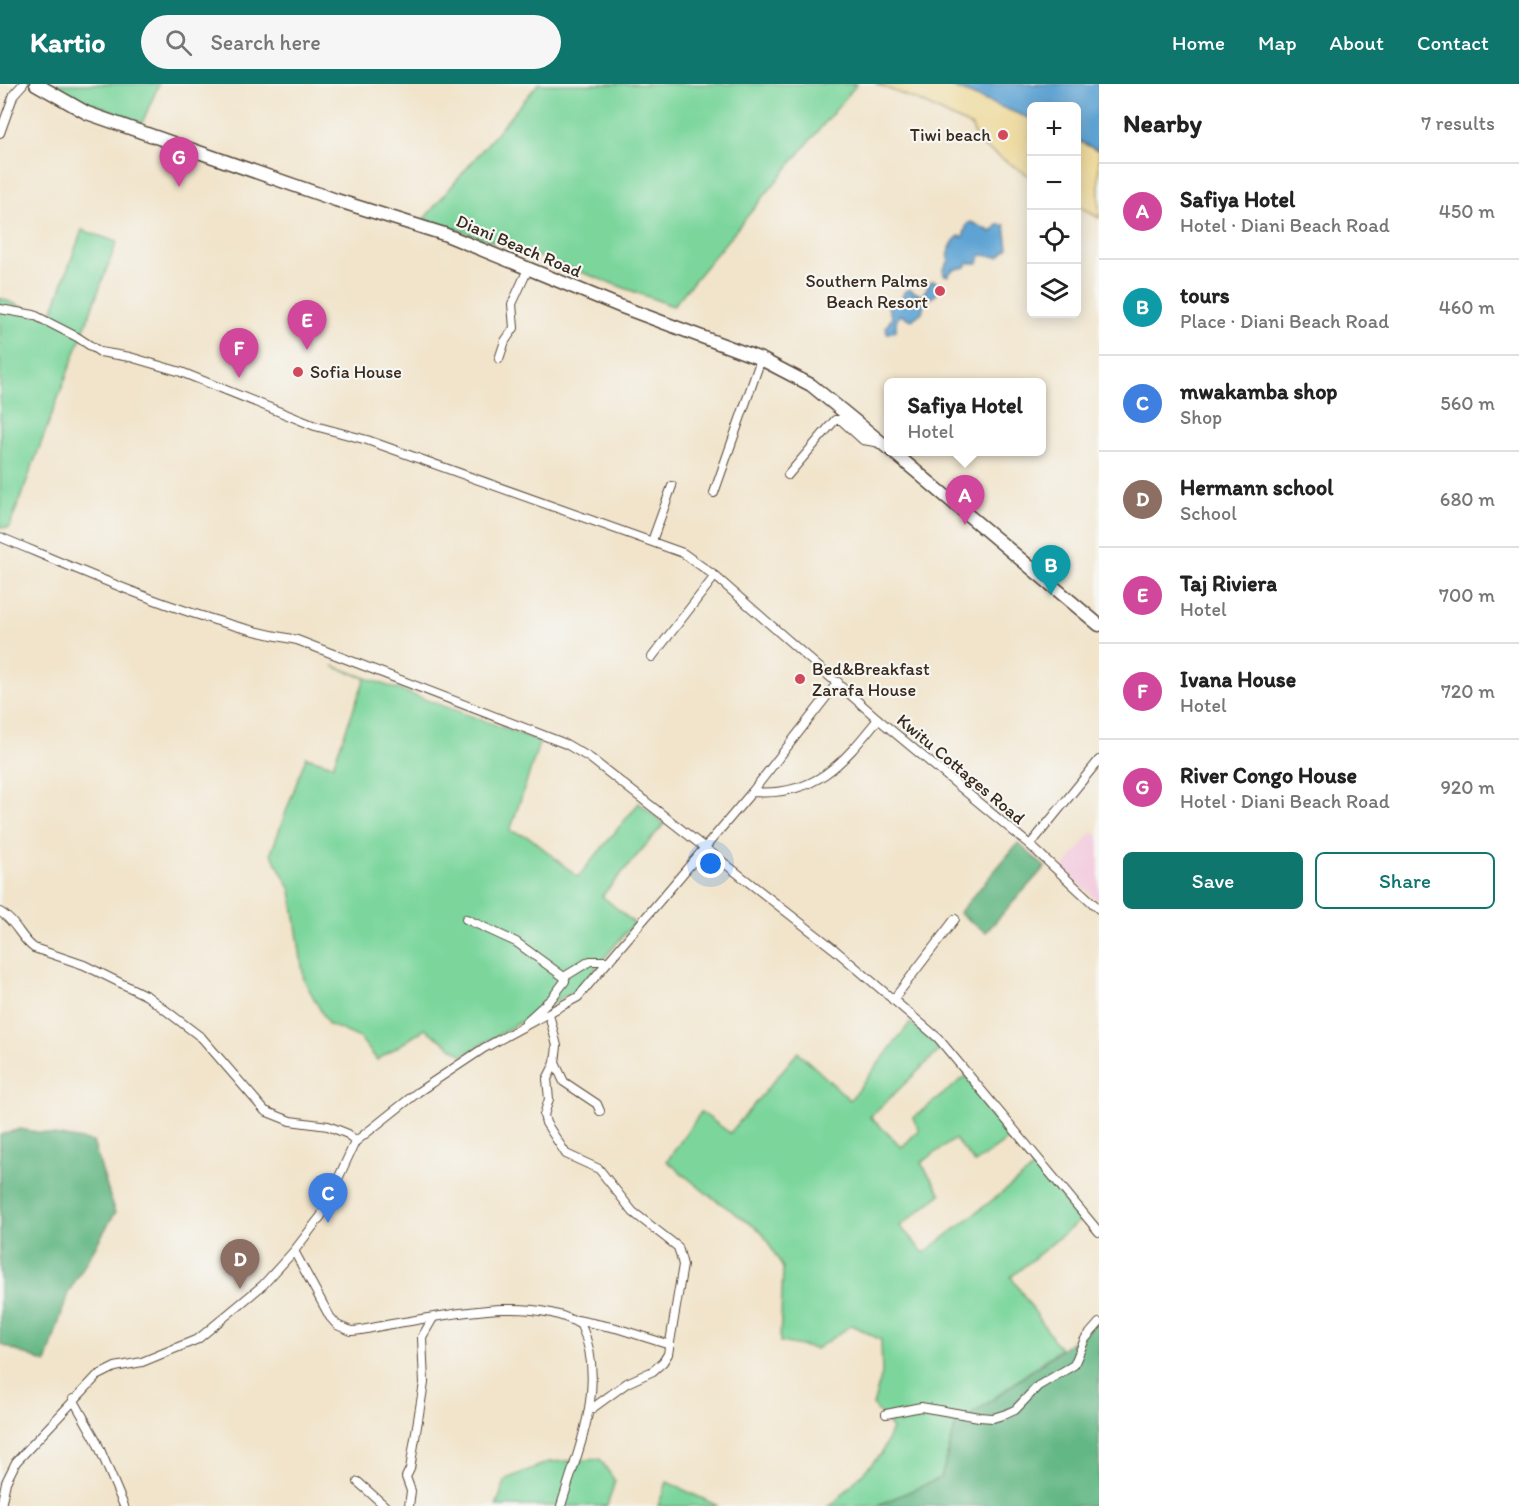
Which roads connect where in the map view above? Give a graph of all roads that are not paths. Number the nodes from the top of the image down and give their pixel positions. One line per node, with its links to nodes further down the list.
1 (24, 84): 3 (street)
2 (36, 84): 4 (main road, Diani Beach Road)
3 (0, 133)
4 (528, 269): 6 (street); 7 (main road, Diani Beach Road)
5 (0, 309): 15 (street, Kwitu Cottages Road)
6 (499, 359)
7 (761, 359): 8 (main road, Diani Beach Road); 13 (street)
8 (884, 444)
9 (884, 445): 11 (street)
10 (898, 456): 17 (main road)
11 (788, 475)
12 (672, 486): 15 (street)
13 (714, 494)
14 (0, 537): 24 (street)
15 (652, 541): 16 (street, Kwitu Cottages Road)
16 (715, 576): 18 (street); 19 (street, Kwitu Cottages Road)
17 (1099, 625)
18 (651, 657)
19 (838, 682): 20 (street, Kwitu Cottages Road); 22 (street)
20 (876, 721): 22 (street); 23 (street, Kwitu Cottages Road)
21 (1099, 760): 23 (street, Kwitu Cottages Road)
22 (752, 792): 24 (street)
23 (1030, 845): 25 (street)
24 (703, 848): 29 (street); 31 (street)
25 (1099, 909)
26 (0, 912): 36 (street)
27 (466, 919): 30 (street)
28 (955, 919): 31 (street)
29 (609, 961): 30 (street); 32 (street)
30 (564, 977): 33 (street)
31 (892, 1000): 37 (street)
32 (549, 1014): 33 (street); 34 (street)
33 (520, 1027): 36 (street)
34 (555, 1063): 35 (street); 42 (street)
35 (600, 1111)
36 (355, 1142): 38 (street)
37 (1099, 1232)
38 (294, 1251): 39 (street); 43 (street)
39 (433, 1318): 40 (street); 50 (street)
40 (570, 1319): 42 (street); 44 (street)
41 (1099, 1323): 45 (street)
42 (670, 1345): 44 (street)
43 (73, 1399): 47 (street); 48 (street)
44 (590, 1410): 51 (street)
45 (886, 1414)
46 (358, 1482): 49 (street)
47 (1, 1499)
48 (124, 1506)
49 (385, 1506)
50 (410, 1506)
51 (561, 1506)

